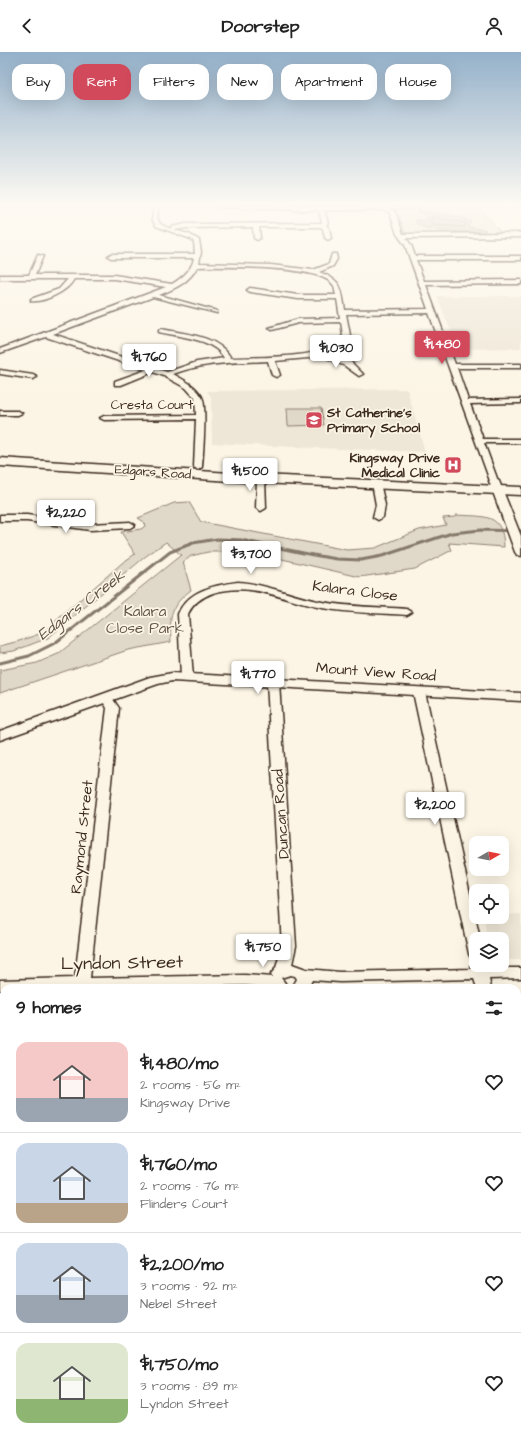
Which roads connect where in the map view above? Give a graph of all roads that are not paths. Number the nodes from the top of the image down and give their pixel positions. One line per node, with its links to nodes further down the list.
1 (34, 270): 8 (street)
2 (192, 270): 12 (street)
3 (301, 270): 6 (street)
4 (319, 270): 6 (street)
5 (417, 270): 11 (street)
6 (314, 272): 15 (street)
7 (0, 277): 8 (street)
8 (31, 277): 9 (street)
9 (72, 277): 12 (street); 16 (street)
10 (521, 282): 11 (street)
11 (422, 283): 17 (street)
12 (173, 286): 14 (street)
13 (250, 290): 15 (street)
14 (153, 295): 18 (street); 23 (street)
15 (339, 296): 19 (street)
16 (33, 300)
17 (432, 311): 19 (street); 28 (street)
18 (215, 312)
19 (343, 312): 20 (street)
20 (345, 320): 21 (street); 25 (street)
21 (272, 328)
22 (161, 331): 27 (street)
23 (45, 334): 24 (street); 30 (street)
24 (0, 351)
25 (322, 353): 26 (street); 33 (street)
26 (271, 359): 27 (street); 34 (street)
27 (229, 360): 32 (street)
28 (453, 366): 29 (street); 38 (street)
29 (521, 366)
30 (154, 369): 32 (street); 36 (street)
31 (0, 372): 35 (street)
32 (167, 374): 41 (street)
33 (359, 374)
34 (276, 375)
35 (33, 377)
36 (118, 383)
37 (521, 401): 38 (street)
38 (466, 402): 43 (street)
39 (0, 413): 40 (street)
40 (18, 413)
41 (200, 417): 42 (street, Cresta Court); 48 (street)
42 (104, 418)
43 (480, 441): 44 (street); 53 (street)
44 (521, 441)
45 (0, 454): 47 (main road, Edgars Road)
46 (0, 462): 47 (main road, Edgars Road)
47 (68, 462): 48 (main road, Edgars Road); 50 (main road, Edgars Road)
48 (198, 467): 49 (main road, Edgars Road)
49 (323, 477): 50 (main road, Edgars Road); 51 (main road, Edgars Road); 53 (main road, Edgars Road)
50 (261, 478): 55 (street)
51 (376, 483): 53 (main road, Edgars Road); 56 (street)
52 (521, 483): 53 (main road, Edgars Road)
53 (496, 485): 54 (main road, Edgars Road); 59 (street)
54 (521, 491)
55 (261, 508)
56 (378, 517)
57 (0, 518): 58 (street)
58 (130, 525)
59 (521, 552)
60 (406, 612): 61 (street, Kalara Close)
61 (187, 677): 62 (street, Mount View Road); 65 (street, Mount View Road)
62 (272, 682): 63 (street, Mount View Road); 68 (street, Duncan Road)
63 (419, 692): 64 (street, Mount View Road); 67 (street)
64 (521, 696)
65 (106, 697): 66 (street, Mount View Road); 73 (street, Raymond Street)
66 (0, 736)
67 (471, 932)
68 (289, 946): 71 (street, Duncan Road); 72 (street, Duncan Road)
69 (521, 974): 70 (street)
70 (481, 976): 71 (street)
71 (300, 979): 72 (street, Lyndon Street)
72 (281, 982): 73 (street, Lyndon Street)
73 (82, 983): 74 (street, Lyndon Street)
74 (41, 984)

